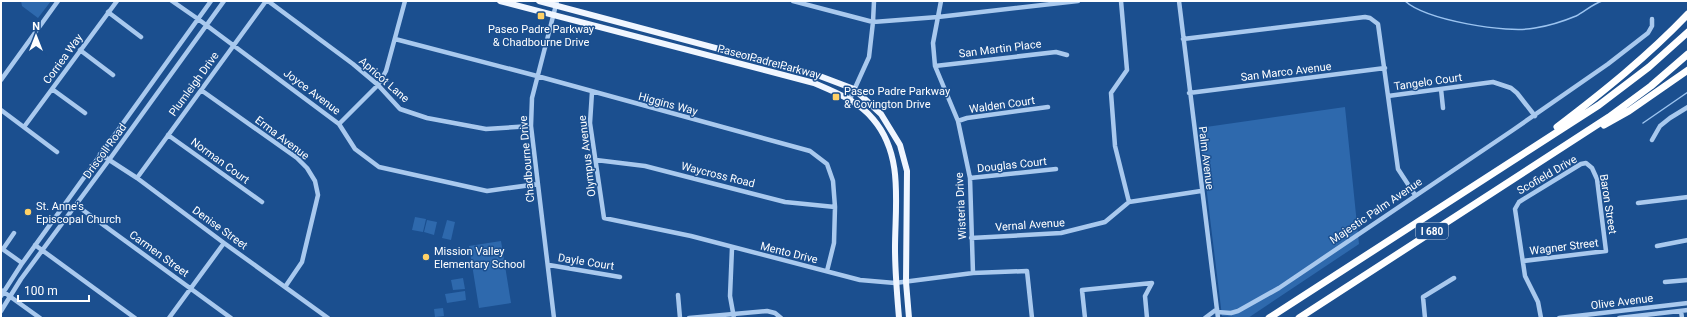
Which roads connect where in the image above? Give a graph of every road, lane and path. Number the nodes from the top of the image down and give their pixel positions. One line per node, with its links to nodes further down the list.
1 (58, 1): 38 (street)
2 (117, 1): 17 (street, Corriea Way)
3 (172, 1): 21 (street, Joyce Avenue)
4 (211, 1): 21 (street, Driscoll Road)
5 (224, 1): 24 (street, Driscoll Road)
6 (267, 1): 29 (street, Plumleigh Drive); 39 (street, Apricot Lane)
7 (405, 1): 27 (street)
8 (500, 1): 19 (main road, Paseo Padre Parkway)
9 (539, 1): 16 (main road, Paseo Padre Parkway)
10 (793, 1): 23 (street)
11 (874, 1): 23 (street)
12 (941, 1): 20 (street, Wisteria Drive)
13 (1078, 1): 20 (street)
14 (1121, 1): 75 (street)
15 (1179, 1): 28 (street, Palm Avenue)
16 (557, 3): 19 (street, Chadbourne Drive); 41 (main road, Paseo Padre Parkway)
17 (108, 12): 26 (street); 30 (street, Corriea Way)
18 (1688, 14): 65 (highway)
19 (554, 16): 37 (street, Chadbourne Drive); 47 (main road, Paseo Padre Parkway)
20 (938, 17): 23 (street); 33 (street, Wisteria Drive)
21 (198, 19): 24 (street, Joyce Avenue); 62 (street, Driscoll Road)
22 (1652, 19): 53 (street, Majestic Palm Avenue)
23 (873, 22): 41 (street)
24 (207, 26): 29 (street, Joyce Avenue); 63 (street, Driscoll Road)
25 (1688, 32): 65 (highway, I 680)
26 (141, 37)
27 (395, 39): 37 (street, Higgins Way); 39 (street)
28 (1184, 39): 34 (street, Tangelo Court); 45 (street, Palm Avenue)
29 (233, 45): 43 (street, Plumleigh Drive); 55 (street, Joyce Avenue)
30 (80, 50): 36 (street); 40 (street, Corriea Way)
31 (1688, 54): 60 (highway, I 680)
32 (1067, 55): 33 (street, San Martin Place)
33 (935, 66): 54 (street, Wisteria Drive)
34 (1384, 68): 45 (street, San Marco Avenue); 46 (street, Tangelo Court)
35 (1688, 70): 60 (highway)
36 (113, 75)
37 (537, 76): 44 (street, Higgins Way); 56 (street, Chadbourne Drive)
38 (1, 80)
39 (378, 85): 55 (street); 56 (street, Apricot Lane)
40 (52, 89): 52 (street); 57 (street, Corriea Way)
41 (854, 89): 47 (street); 98 (main road, Paseo Padre Parkway)
42 (1441, 89): 46 (street, Tangelo Court); 49 (street); 53 (street, Tangelo Court)
43 (201, 90): 58 (street, Plumleigh Drive); 101 (street, Erma Avenue)
44 (592, 92): 64 (street, Olympus Avenue); 78 (street, Higgins Way)
45 (1189, 93): 71 (street, Palm Avenue)
46 (1388, 96): 72 (street)
47 (850, 99): 100 (main road, Paseo Padre Parkway)
48 (1048, 107): 54 (street, Walden Court)
49 (1443, 108)
50 (1688, 108): 59 (street)
51 (1, 110): 57 (street)
52 (85, 113)
53 (1535, 116): 72 (street, Majestic Palm Avenue)
54 (958, 121): 69 (street, Wisteria Drive)
55 (339, 124): 70 (street, Joyce Avenue)
56 (531, 126): 70 (street, Chadbourne Drive)
57 (24, 127): 61 (street)
58 (168, 135): 68 (street, Plumleigh Drive); 74 (street, Norman Court)
59 (1652, 140)
60 (1565, 146): 129 (highway, I 680)
61 (57, 152)
62 (100, 154): 63 (street, Denise Street); 84 (street, Driscoll Road)
63 (110, 160): 68 (street, Denise Street); 77 (street, Driscoll Road)
64 (596, 160): 78 (street, Waycross Road); 79 (street, Olympus Avenue)
65 (1510, 162): 128 (highway, I 680)
66 (1586, 163): 89 (street, Baron Street); 90 (street, Scofield Drive)
67 (1056, 169): 69 (street, Douglas Court)
68 (137, 178): 83 (street, Denise Street)
69 (970, 178): 81 (street, Wisteria Drive)
70 (538, 184): 92 (street, Chadbourne Drive)
71 (1201, 191): 75 (street); 109 (street, Palm Avenue)
72 (1415, 195): 109 (street, Majestic Palm Avenue)
73 (1688, 197): 76 (street)
74 (262, 202)
75 (1129, 202): 81 (street, Vernal Avenue)
76 (1638, 203)
77 (76, 205): 88 (street, Driscoll Road); 102 (street, Carmen Street)
78 (835, 207): 93 (street, Higgins Way)
79 (604, 218): 87 (street, Mento Drive)
80 (14, 233): 86 (street)
81 (971, 238): 94 (street, Wisteria Drive)
82 (1688, 240): 85 (street)
83 (224, 243): 101 (street, Denise Street); 102 (street)
84 (35, 245): 88 (street); 91 (street, Driscoll Road)
85 (1657, 246)
86 (2, 248): 91 (street)
87 (732, 248): 93 (street, Mento Drive); 111 (street)
88 (42, 250): 105 (street, Driscoll Road); 113 (street)
89 (1606, 251): 90 (street, Wagner Street)
90 (1523, 261): 131 (street, Scofield Drive)
91 (22, 263): 103 (street, Driscoll Road)
92 (549, 266): 95 (street, Dayle Court); 117 (street, Chadbourne Drive)
93 (827, 271): 100 (street, Mento Drive)
94 (973, 273): 98 (street, Mento Drive); 123 (street, Mento Drive)
95 (620, 277)
96 (1454, 278): 130 (street)
97 (1688, 280): 99 (street)
98 (906, 282): 100 (street, Mento Drive); 122 (main road, Paseo Padre Parkway)
99 (1665, 282)
100 (895, 283): 121 (main road, Paseo Padre Parkway)
101 (285, 287): 116 (street, Denise Street)
102 (191, 289): 114 (street); 115 (street, Carmen Street)
103 (2, 292): 105 (street)
104 (678, 295): 118 (street)
105 (10, 296): 108 (street, Driscoll Road); 112 (street)
106 (1688, 303): 132 (street, Olive Avenue)
107 (1688, 310): 110 (street, Olive Avenue)
108 (1, 311)
109 (1217, 311): 126 (street); 127 (street, Palm Avenue)
110 (1681, 311): 133 (street, Olive Avenue); 134 (street)
111 (733, 316): 119 (street); 120 (street)
112 (40, 318)
113 (135, 318)
114 (169, 318)
115 (232, 318)
116 (328, 318)
117 (554, 318)
118 (680, 318)
119 (689, 318)
120 (781, 318)
121 (899, 318)
122 (909, 318)
123 (1032, 318)
124 (1086, 318): 125 (street)
125 (1147, 318)
126 (1205, 318)
127 (1218, 318)
128 (1269, 318)
129 (1299, 318)
130 (1425, 318)
131 (1541, 318)
132 (1559, 318)
133 (1619, 318)
134 (1682, 318)

